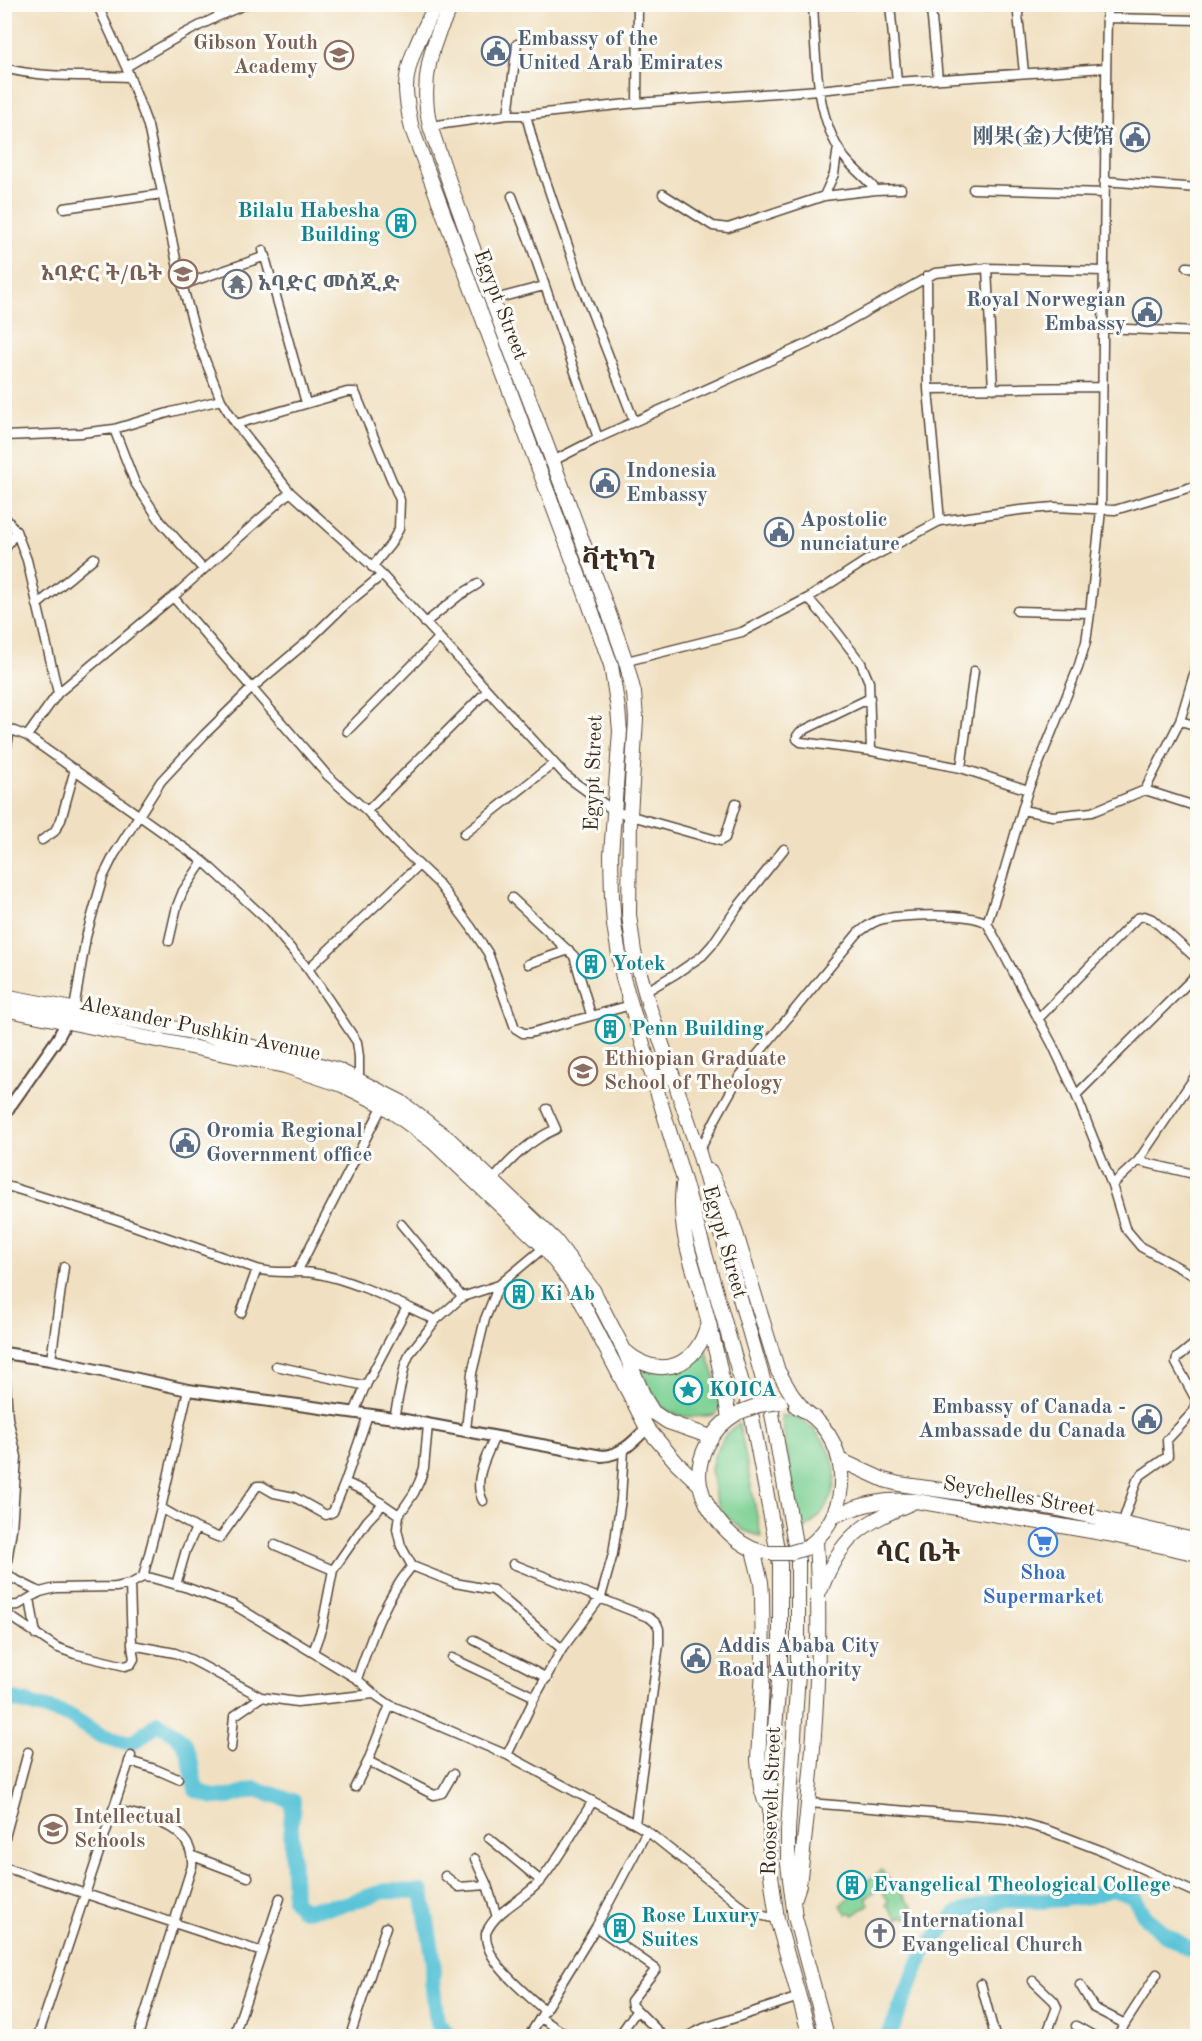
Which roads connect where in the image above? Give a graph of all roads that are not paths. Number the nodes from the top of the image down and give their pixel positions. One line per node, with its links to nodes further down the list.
1 (97, 4): 14 (street)
2 (247, 4): 14 (street)
3 (436, 4): 81 (main road, Egypt Street)
4 (453, 4): 25 (main road, Egypt Street)
5 (638, 4): 22 (street)
6 (813, 4): 21 (street)
7 (890, 4): 20 (street)
8 (1017, 4): 17 (street)
9 (1107, 4): 11 (street)
10 (931, 9): 19 (street)
11 (1107, 18): 12 (street); 16 (street)
12 (1197, 20)
13 (517, 44): 23 (street)
14 (126, 67): 18 (street)
15 (4, 68): 18 (street)
16 (1105, 68): 17 (street); 27 (street)
17 (1024, 73): 19 (street)
18 (129, 77): 33 (street)
19 (938, 79): 20 (street)
20 (897, 82): 21 (street)
21 (819, 90): 22 (street); 26 (street)
22 (637, 103): 24 (street)
23 (508, 115): 24 (street); 25 (street)
24 (526, 115): 53 (street)
25 (430, 126): 45 (main road, Egypt Street)
26 (838, 147): 31 (street); 36 (street)
27 (1104, 181): 28 (street); 32 (street)
28 (1197, 188)
29 (901, 189): 31 (street)
30 (973, 189): 32 (street)
31 (876, 190): 36 (street)
32 (1104, 193): 41 (street)
33 (162, 194): 37 (street); 43 (street)
34 (663, 194): 36 (street)
35 (512, 196): 44 (street)
36 (824, 196)
37 (63, 208)
38 (1186, 267): 40 (street)
39 (987, 268): 41 (street); 42 (street); 50 (street)
40 (1197, 268)
41 (1103, 272): 46 (street)
42 (927, 276): 49 (street); 53 (street)
43 (182, 285): 51 (street); 52 (street)
44 (544, 286): 45 (street); 57 (street)
45 (490, 300): 58 (main road, Egypt Street)
46 (1103, 328): 47 (street); 48 (street)
47 (1197, 332)
48 (1102, 387): 50 (street); 62 (street)
49 (928, 389): 50 (street); 64 (street)
50 (993, 389)
51 (221, 400): 54 (street); 55 (street)
52 (306, 403): 54 (street); 68 (street)
53 (634, 421): 57 (street)
54 (236, 424): 60 (street)
55 (114, 429): 56 (street); 69 (street)
56 (4, 436)
57 (598, 438): 58 (street)
58 (553, 461): 80 (main road, Egypt Street)
59 (1197, 485): 61 (street); 62 (street)
60 (290, 492): 68 (street); 69 (street)
61 (1197, 495)
62 (1101, 510): 64 (street); 76 (street)
63 (4, 516): 65 (street)
64 (940, 521): 73 (street)
65 (16, 531): 66 (street); 74 (street)
66 (4, 551)
67 (94, 558): 74 (street)
68 (372, 567): 70 (street)
69 (203, 569): 72 (street)
70 (382, 575): 77 (street); 83 (street)
71 (478, 584): 77 (street)
72 (173, 597): 83 (street); 85 (street)
73 (808, 598): 80 (street); 86 (street)
74 (37, 605): 85 (street)
75 (1017, 611): 76 (street)
76 (1090, 613): 97 (street)
77 (425, 623): 78 (street)
78 (439, 638): 84 (street); 90 (street)
79 (1197, 650): 87 (street)
80 (626, 662): 81 (street); 105 (main road, Egypt Street)
81 (610, 665): 103 (main road, Egypt Street)
82 (974, 671): 95 (street)
83 (252, 688): 102 (street); 104 (street)
84 (487, 691): 94 (street); 102 (street)
85 (58, 693): 91 (street)
86 (870, 698): 92 (street); 92 (street)
87 (1180, 721): 88 (street); 98 (street)
88 (1197, 726)
89 (8, 728): 91 (street); 93 (street)
90 (347, 731)
91 (27, 736): 96 (street)
92 (870, 751): 95 (street)
93 (4, 762)
94 (553, 764): 103 (street); 106 (street)
95 (960, 768): 97 (street)
96 (75, 769): 104 (street); 107 (street)
97 (1028, 790): 101 (street)
98 (1145, 790): 100 (street); 101 (street)
99 (736, 803): 105 (street)
100 (1197, 807)
101 (1022, 810): 112 (street)
102 (367, 811): 110 (street)
103 (614, 811): 105 (street); 121 (main road, Egypt Street)
104 (138, 814): 109 (street); 123 (street)
105 (630, 815): 119 (main road, Egypt Street)
106 (464, 834)
107 (42, 840)
108 (784, 849): 119 (street)
109 (203, 861): 113 (street); 117 (street)
110 (419, 865): 117 (street); 124 (street)
111 (513, 898): 114 (street)
112 (987, 923): 125 (street); 133 (street)
113 (170, 942)
114 (569, 950): 116 (street); 124 (street)
115 (1197, 960): 125 (street)
116 (528, 964)
117 (308, 969): 127 (street)
118 (1197, 973): 128 (street)
119 (645, 992): 133 (main road, Egypt Street)
120 (4, 996): 123 (main road, Alexander Pushkin Avenue)
121 (631, 1005): 124 (street); 136 (main road, Egypt Street)
122 (4, 1010): 123 (main road, Alexander Pushkin Avenue)
123 (70, 1015): 127 (main road, Alexander Pushkin Avenue); 129 (main road, Alexander Pushkin Avenue); 131 (street)
124 (591, 1015)
125 (1038, 1019): 128 (street)
126 (1197, 1072): 134 (street)
127 (359, 1080): 132 (main road, Alexander Pushkin Avenue)
128 (1076, 1095): 139 (street)
129 (383, 1105): 132 (main road, Alexander Pushkin Avenue); 144 (street)
130 (547, 1109): 137 (street)
131 (4, 1115)
132 (435, 1136): 137 (main road, Alexander Pushkin Avenue); 141 (main road, Alexander Pushkin Avenue)
133 (699, 1155): 159 (main road); 186 (main road, Egypt Street)
134 (1137, 1161): 135 (street); 139 (street)
135 (1197, 1175)
136 (683, 1177): 151 (main road); 188 (main road, Egypt Street)
137 (493, 1180): 141 (main road, Alexander Pushkin Avenue)
138 (4, 1185): 143 (street)
139 (1112, 1185): 145 (street)
140 (401, 1224): 147 (street)
141 (550, 1243): 146 (street); 153 (main road, Alexander Pushkin Avenue); 165 (main road, Alexander Pushkin Avenue)
142 (64, 1267): 155 (street)
143 (257, 1269): 144 (street); 149 (street)
144 (297, 1272): 148 (street)
145 (1197, 1278)
146 (499, 1285): 147 (street); 166 (street)
147 (462, 1297): 150 (street)
148 (407, 1307): 150 (street); 157 (street)
149 (241, 1313)
150 (436, 1320): 163 (street)
151 (708, 1323): 153 (main road); 162 (main road)
152 (1197, 1341): 179 (street)
153 (624, 1350): 168 (main road, Alexander Pushkin Avenue)
154 (4, 1353): 155 (street); 194 (street)
155 (51, 1360): 158 (street)
156 (276, 1366): 157 (street)
157 (366, 1386): 160 (street)
158 (188, 1390): 160 (street); 176 (street)
159 (804, 1410): 162 (main road, bridge); 170 (main road)
160 (354, 1413): 161 (street)
161 (368, 1415): 163 (street); 171 (street)
162 (735, 1415): 168 (main road)
163 (394, 1418): 164 (street)
164 (428, 1425): 166 (street); 177 (street)
165 (647, 1428): 169 (street); 172 (main road, Alexander Pushkin Avenue)
166 (466, 1430): 167 (street)
167 (495, 1436): 169 (street); 173 (street)
168 (711, 1437): 172 (main road)
169 (624, 1449): 196 (street)
170 (840, 1460): 178 (main road); 179 (main road, Seychelles Street)
171 (345, 1482): 175 (street); 180 (street)
172 (700, 1485): 184 (main road)
173 (483, 1501)
174 (916, 1501): 178 (main road, Seychelles Street); 185 (main road, Seychelles Street); 195 (main road)
175 (383, 1504): 177 (street); 190 (street)
176 (162, 1508): 180 (street); 191 (street)
177 (399, 1515): 189 (street)
178 (834, 1516): 183 (main road)
179 (1122, 1524): 181 (main road, Seychelles Street)
180 (196, 1528): 193 (street)
181 (1197, 1541)
182 (275, 1545): 190 (street)
183 (811, 1545): 184 (main road, bridge); 195 (main road)
184 (753, 1550): 222 (main road)
185 (1197, 1554)
186 (798, 1561): 237 (main road, Roosevelt Street)
187 (513, 1563): 196 (street)
188 (780, 1564): 222 (main road, Roosevelt Street)
189 (412, 1566): 203 (street); 207 (street)
190 (333, 1570): 204 (street)
191 (143, 1577): 192 (street); 193 (street)
192 (130, 1584): 194 (street); 202 (street)
193 (176, 1585): 204 (street)
194 (40, 1592): 197 (street)
195 (819, 1594): 220 (main road)
196 (601, 1597): 203 (street); 223 (street)
197 (30, 1598): 198 (street); 200 (street)
198 (4, 1606)
199 (4, 1612): 200 (street)
200 (36, 1635): 202 (street)
201 (474, 1640): 206 (street)
202 (132, 1645): 210 (street)
203 (562, 1649): 206 (street)
204 (313, 1653): 207 (street)
205 (452, 1658): 209 (street)
206 (547, 1678): 209 (street)
207 (357, 1679): 208 (street)
208 (374, 1694): 210 (street); 211 (street)
209 (535, 1696): 214 (street)
210 (261, 1697): 212 (street)
211 (390, 1705): 214 (street); 215 (street)
212 (231, 1748)
213 (28, 1752): 226 (street)
214 (507, 1755): 219 (street)
215 (368, 1761): 216 (street); 218 (street)
216 (453, 1774)
217 (178, 1779): 221 (street)
218 (355, 1787)
219 (592, 1801): 223 (street); 232 (street)
220 (809, 1803): 235 (street); 237 (main road)
221 (113, 1809): 227 (street); 234 (street)
222 (769, 1814): 239 (main road, Roosevelt Street)
223 (635, 1824): 224 (street)
224 (647, 1831): 239 (street); 242 (street)
225 (489, 1838): 232 (street)
226 (4, 1841)
227 (193, 1856): 231 (street); 240 (street)
228 (475, 1859): 233 (street)
229 (4, 1867): 234 (street)
230 (445, 1876): 233 (street)
231 (248, 1877)
232 (541, 1881): 238 (street)
233 (487, 1885): 238 (street)
234 (86, 1894): 240 (street); 254 (street)
235 (1197, 1894)
236 (280, 1898): 243 (street)
237 (792, 1904): 263 (main road, Roosevelt Street)
238 (497, 1917): 250 (street)
239 (777, 1919): 248 (main road, Roosevelt Street)
240 (174, 1924): 243 (street); 255 (street)
241 (386, 1927): 257 (street)
242 (596, 1927): 249 (street); 250 (street)
243 (262, 1952): 256 (street)
244 (1157, 1974): 251 (street)
245 (1033, 1981): 265 (street)
246 (981, 1984): 264 (street)
247 (1080, 1986): 251 (street)
248 (799, 1996): 261 (street); 262 (main road, Roosevelt Street)
249 (637, 2010): 259 (street); 260 (street)
250 (543, 2014): 253 (street); 258 (street)
251 (1125, 2024): 267 (street)
252 (1076, 2026): 266 (street)
253 (564, 2033)
254 (38, 2037)
255 (138, 2037)
256 (234, 2037)
257 (350, 2037)
258 (529, 2037)
259 (619, 2037)
260 (663, 2037)
261 (688, 2037)
262 (810, 2037)
263 (827, 2037)
264 (994, 2037)
265 (1046, 2037)
266 (1094, 2037)
267 (1117, 2037)

